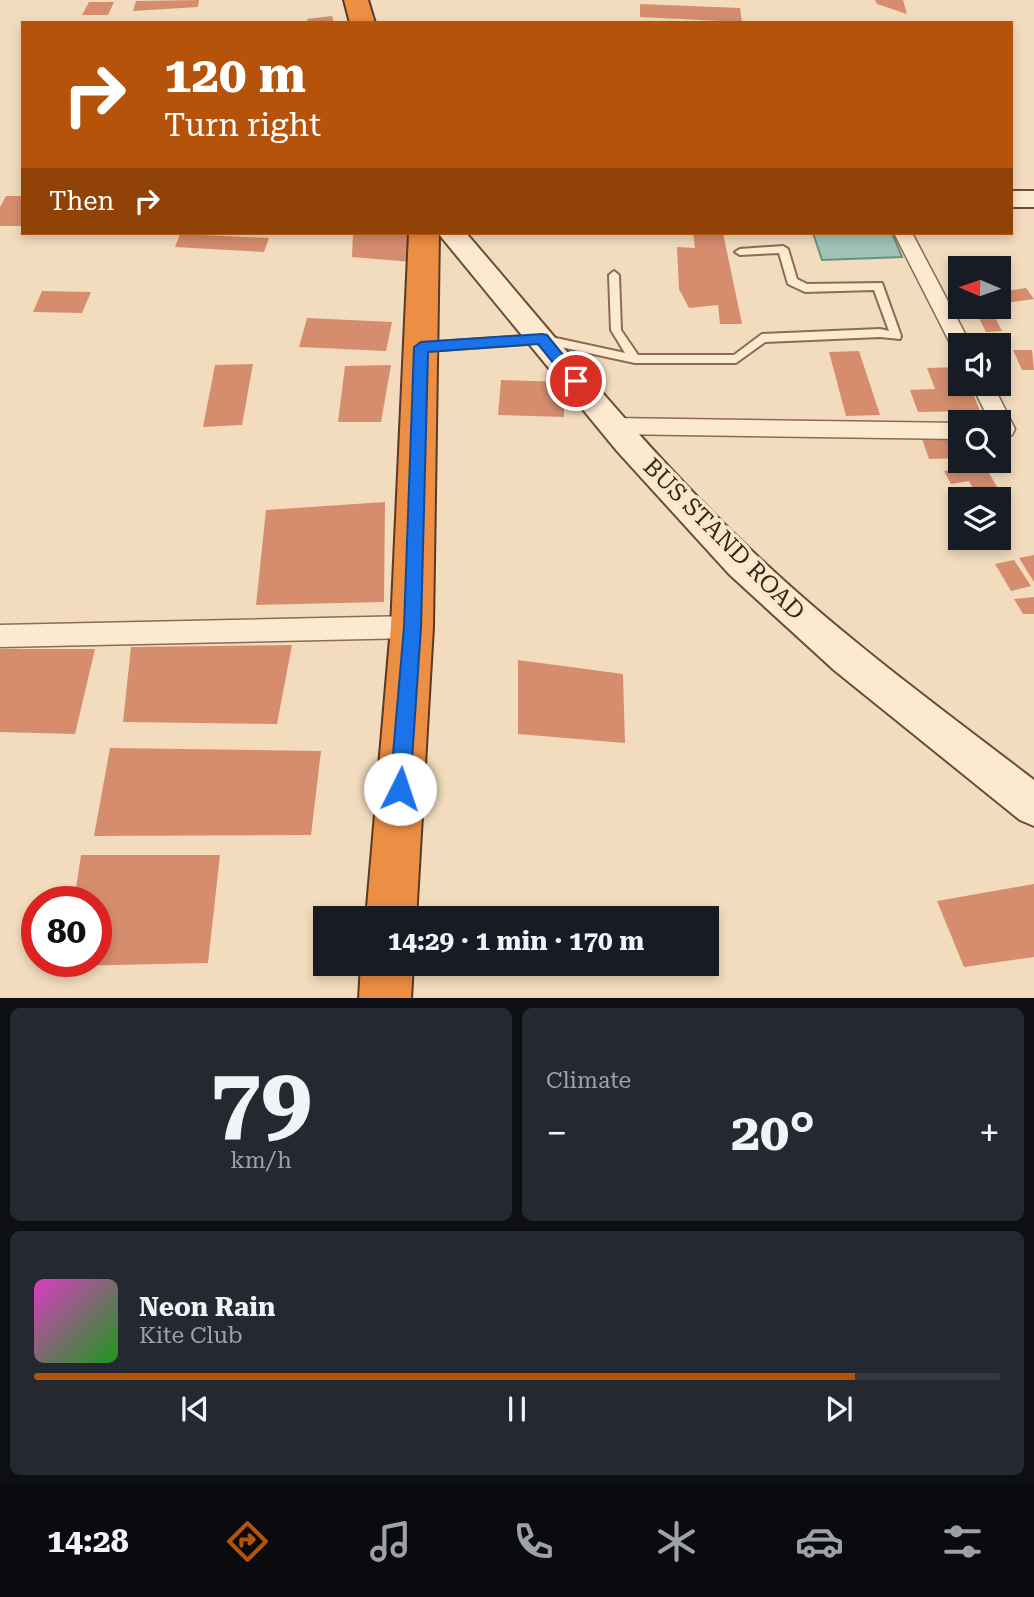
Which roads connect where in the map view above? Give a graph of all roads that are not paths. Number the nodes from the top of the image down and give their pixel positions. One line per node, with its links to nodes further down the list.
1 (356, 0): 2 (highway)
2 (362, 21)
3 (1013, 200): 4 (street)
4 (1034, 200)
5 (424, 235): 12 (highway)
6 (453, 235): 11 (street, BUS STAND ROAD)
7 (904, 235): 10 (street)
8 (740, 252): 13 (lane)
9 (614, 275): 13 (lane)
10 (955, 333)
11 (542, 339): 12 (lane); 13 (lane); 14 (street, BUS STAND ROAD)
12 (421, 347): 16 (highway)
13 (635, 359)
14 (613, 426): 15 (street); 18 (street, BUS STAND ROAD)
15 (948, 431)
16 (412, 627): 17 (street); 19 (highway)
17 (0, 636)
18 (1034, 806)
19 (392, 906)
20 (386, 976): 21 (highway)
21 (385, 998)

